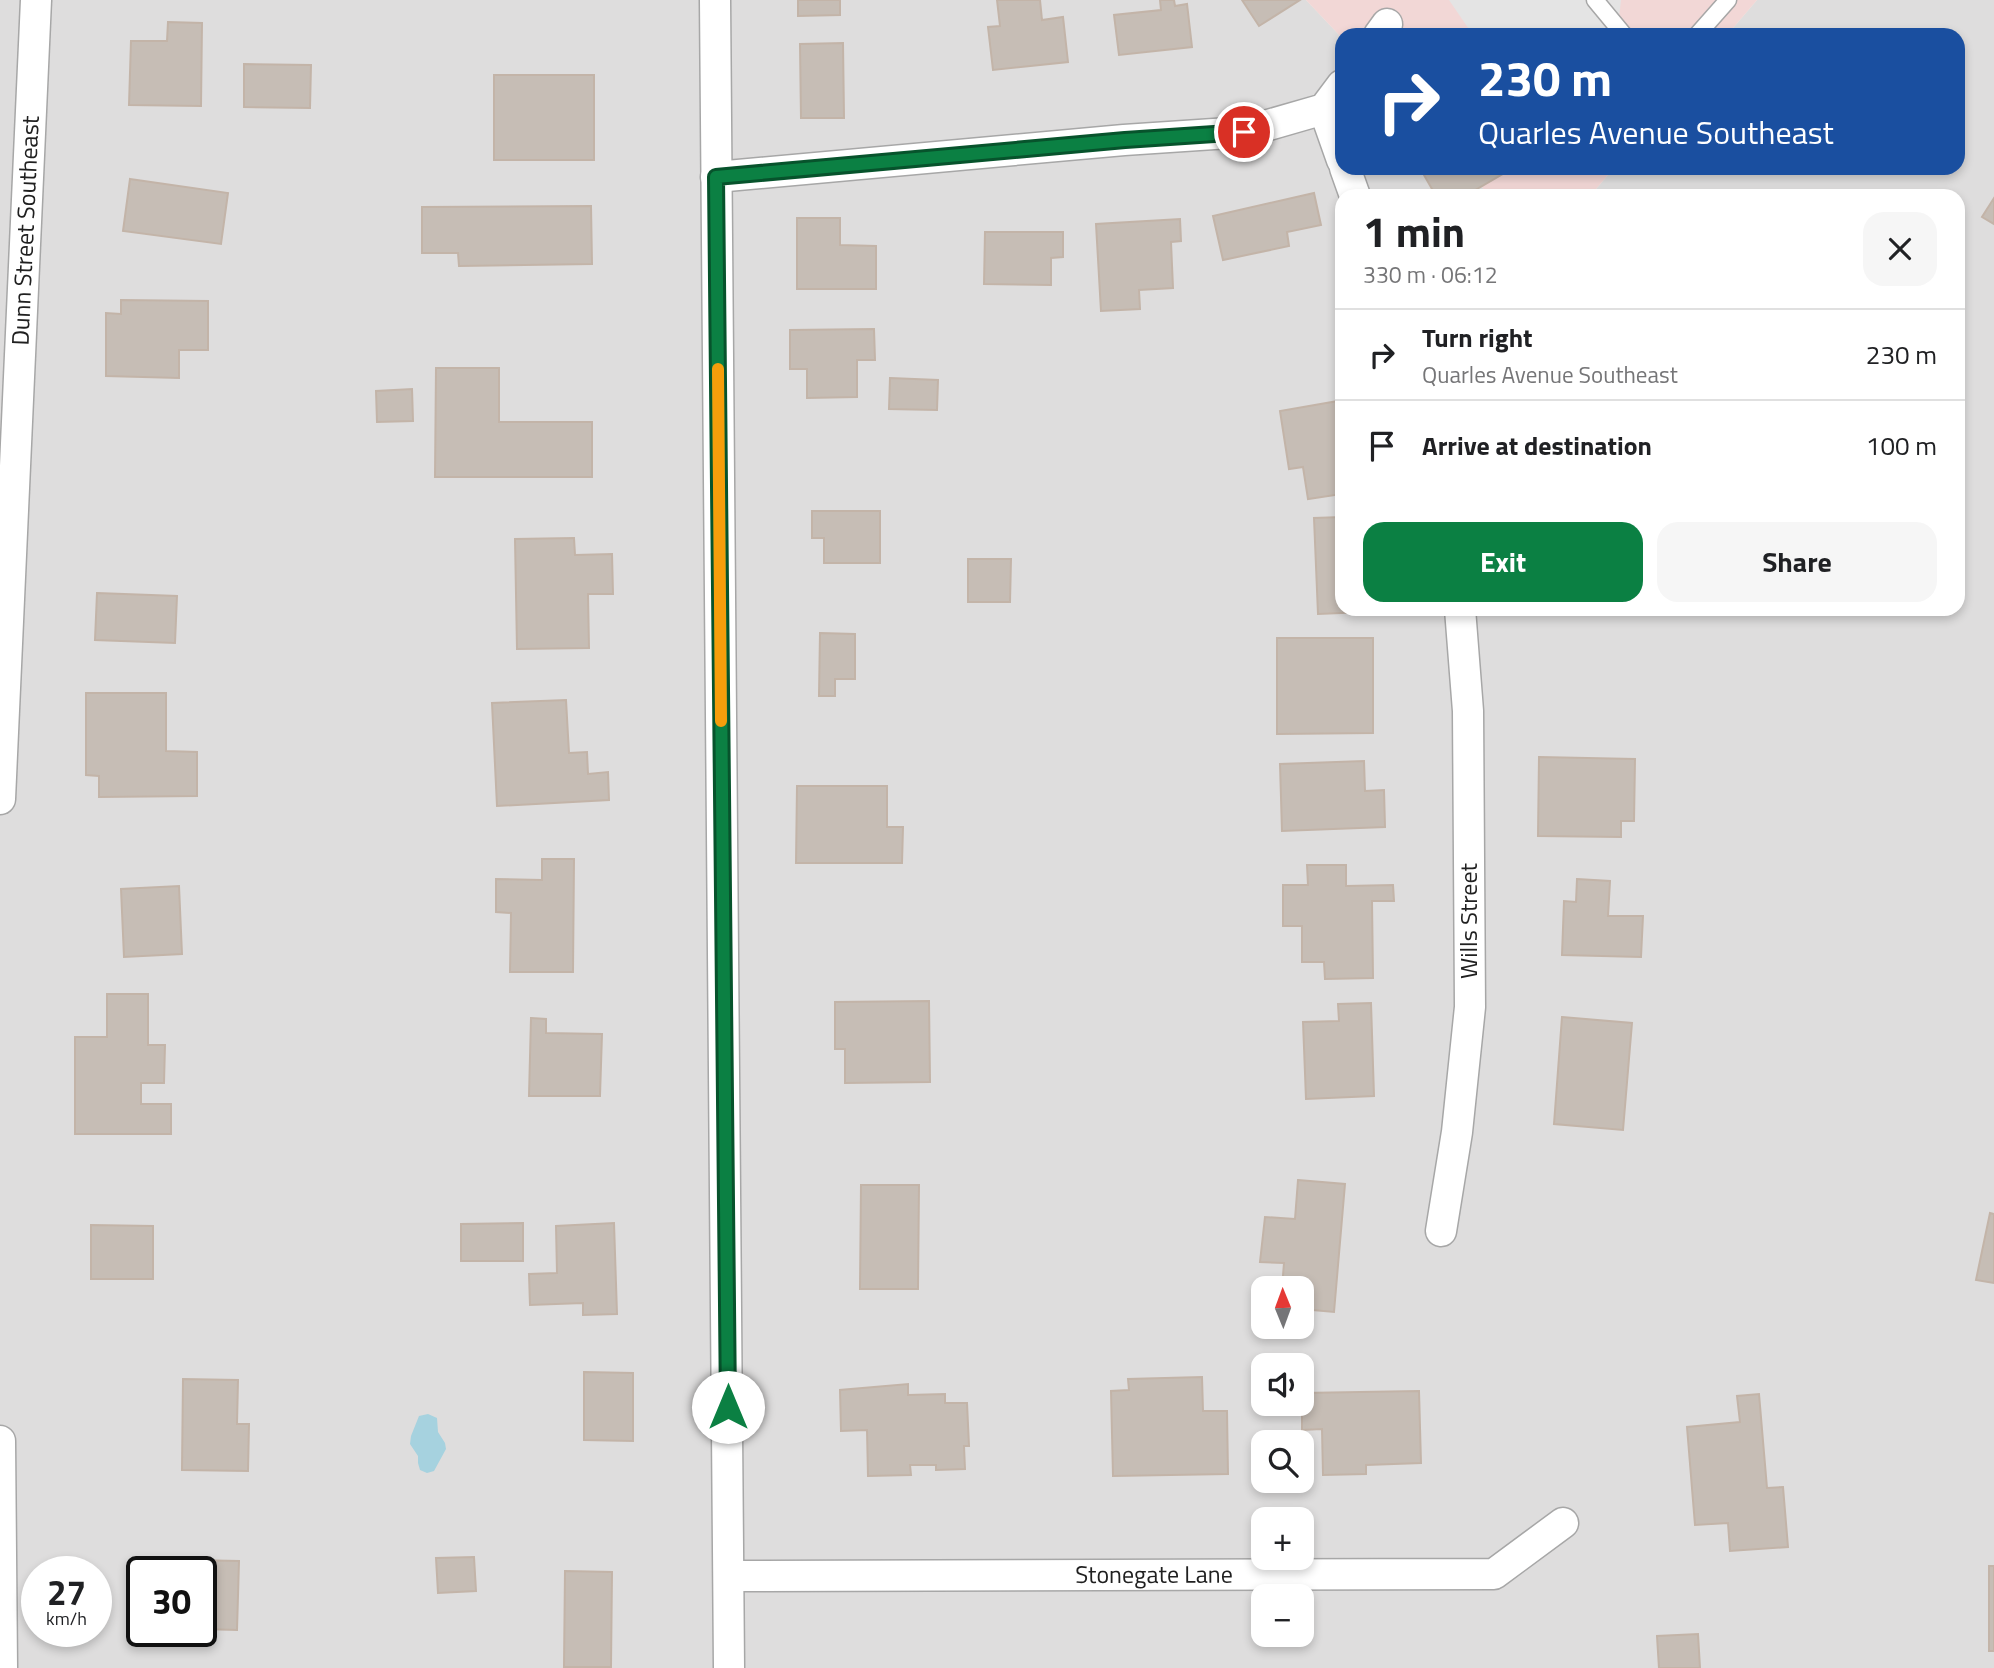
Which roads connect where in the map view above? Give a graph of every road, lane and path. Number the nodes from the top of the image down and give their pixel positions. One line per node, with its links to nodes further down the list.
1 (36, 0): 11 (street, Dunn Street Southeast)
2 (715, 0): 10 (street)
3 (1595, 0): 5 (lane)
4 (1728, 0): 6 (lane)
5 (1618, 28)
6 (1703, 28)
7 (1335, 94): 8 (street)
8 (1324, 109): 9 (street); 10 (street)
9 (1335, 140)
10 (716, 177): 17 (street)
11 (13, 231): 13 (street, Dunn Street Southeast)
12 (1461, 616): 14 (street, Wills Street)
13 (0, 799)
14 (1441, 1231)
15 (0, 1441): 18 (street)
16 (1563, 1523): 17 (street, Stonegate Lane)
17 (729, 1576): 19 (street)
18 (2, 1668)
19 (729, 1668)

